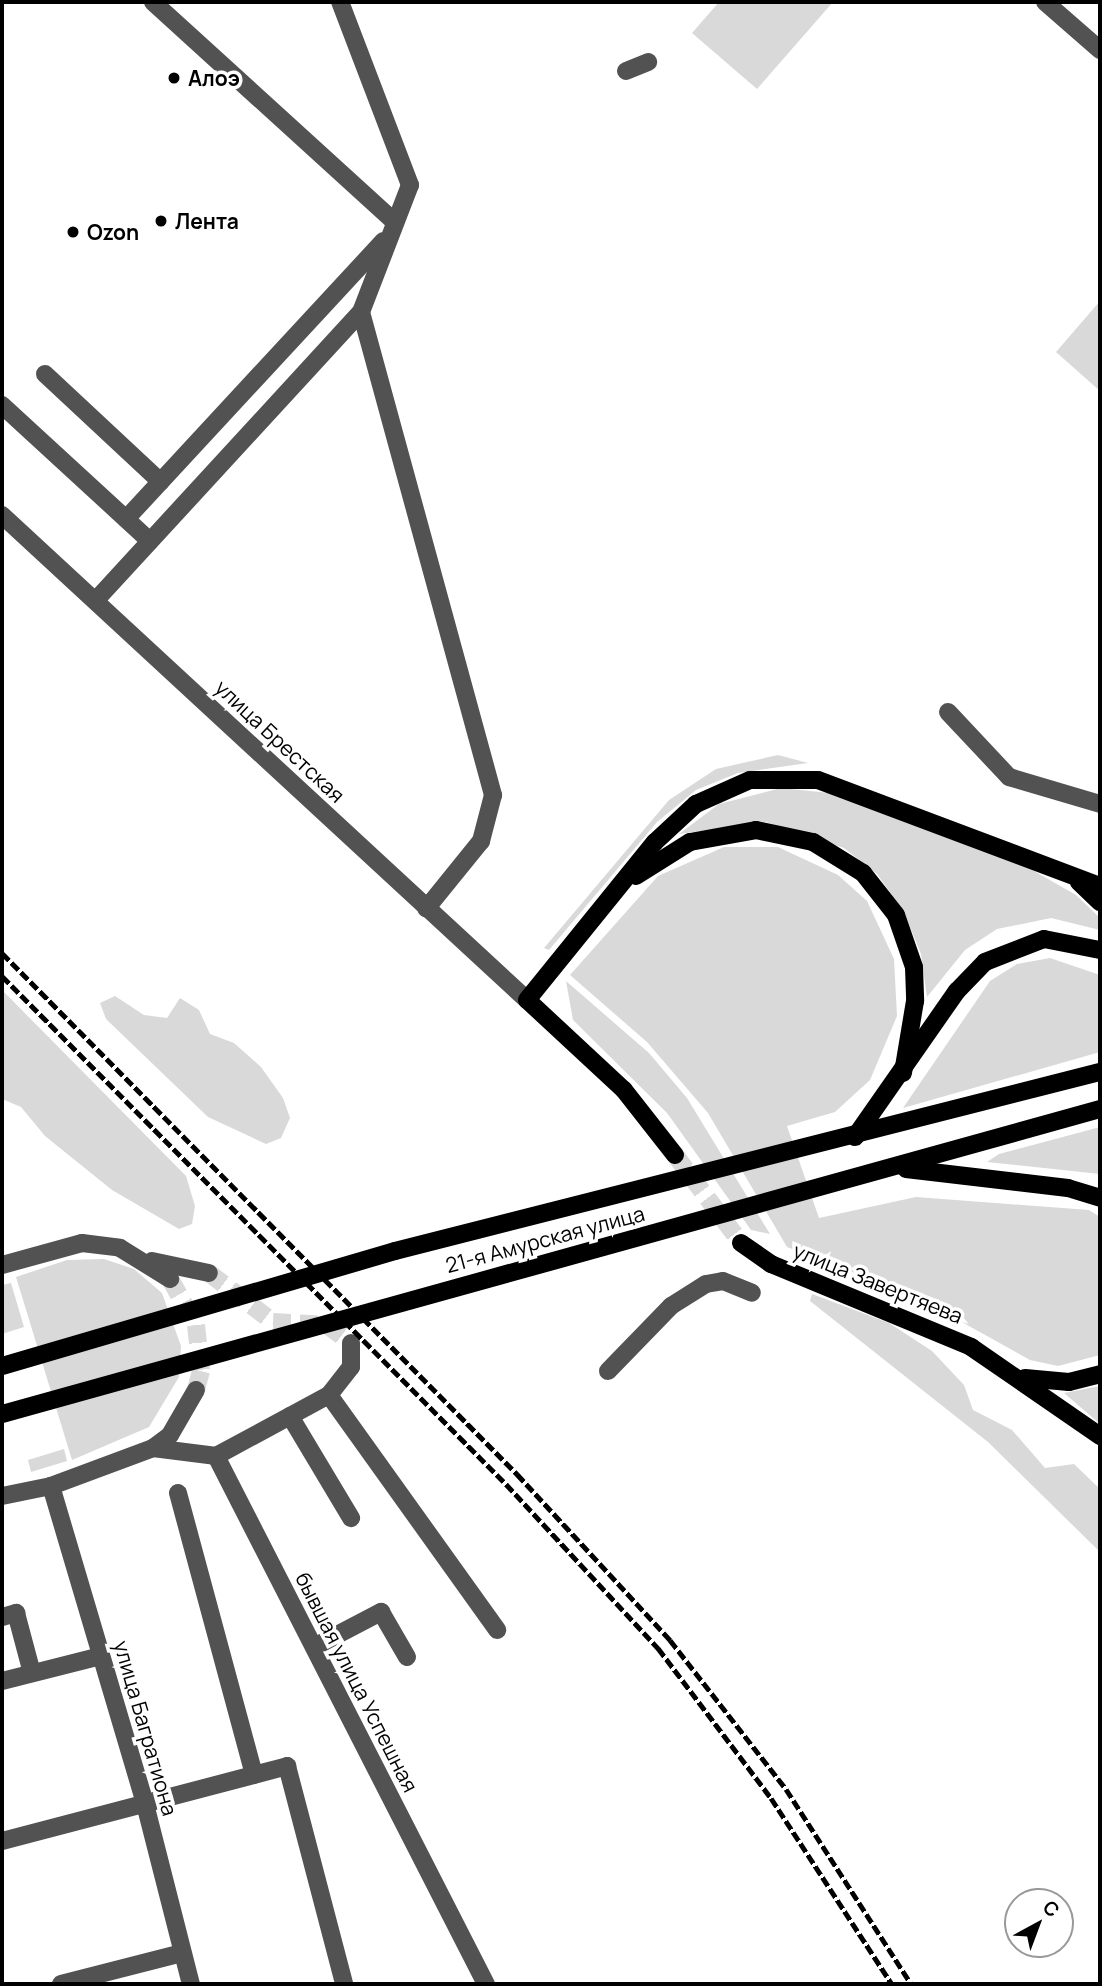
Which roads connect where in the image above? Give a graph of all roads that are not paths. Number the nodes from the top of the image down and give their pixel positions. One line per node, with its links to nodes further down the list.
1 (153, 2): 7 (street)
2 (340, 2): 7 (street)
3 (1045, 2): 4 (street)
4 (1100, 50)
5 (648, 62): 6 (street)
6 (626, 71)
7 (392, 228): 8 (street); 11 (street)
8 (360, 312): 14 (street); 22 (street)
9 (45, 374): 11 (street)
10 (2, 404): 13 (street)
11 (161, 482): 13 (street)
12 (2, 515): 15 (street, улица Брестская)
13 (126, 519): 14 (street)
14 (150, 541): 15 (street)
15 (96, 600): 22 (street, улица Брестская)
16 (948, 712): 17 (street)
17 (1100, 804)
18 (1068, 873): 19 (main road); 20 (main road); 21 (main road)
19 (625, 885): 24 (main road); 26 (main road)
20 (1100, 886)
21 (1100, 902)
22 (426, 909): 24 (street, улица Брестская)
23 (1100, 950): 26 (main road)
24 (527, 1000): 29 (main road)
25 (1100, 1072): 28 (main road, 21-я Амурская улица)
26 (902, 1073): 28 (main road)
27 (1100, 1109): 30 (main road, 21-я Амурская улица)
28 (855, 1137): 39 (main road, 21-я Амурская улица)
29 (675, 1155)
30 (895, 1168): 31 (main road); 45 (main road, 21-я Амурская улица)
31 (1100, 1198)
32 (741, 1242): 42 (main road, улица Завертяева)
33 (145, 1260): 34 (street); 35 (street); 36 (street)
34 (2, 1265)
35 (209, 1273)
36 (170, 1279)
37 (752, 1293): 40 (street)
38 (351, 1343): 44 (street)
39 (9, 1364)
40 (608, 1371)
41 (1100, 1374): 42 (main road)
42 (1023, 1378): 47 (main road, улица Завертяева)
43 (196, 1390): 48 (street)
44 (329, 1395): 46 (street); 55 (street)
45 (2, 1414)
46 (290, 1416): 49 (street); 53 (street)
47 (1100, 1436)
48 (153, 1448): 49 (street); 50 (street)
49 (216, 1456): 56 (street, бывшая улица Успешная)
50 (51, 1486): 52 (street); 57 (street, улица Багратиона)
51 (178, 1493): 61 (street)
52 (2, 1496)
53 (351, 1518)
54 (2, 1617): 59 (street)
55 (497, 1630)
56 (314, 1647): 58 (street); 68 (street, бывшая улица Успешная)
57 (101, 1656): 59 (street); 62 (street, улица Багратиона)
58 (407, 1657)
59 (32, 1673): 60 (street)
60 (2, 1681)
61 (254, 1774): 62 (street); 67 (street)
62 (145, 1804): 63 (street); 64 (street, улица Багратиона)
63 (2, 1842)
64 (182, 1953): 65 (street); 66 (street, улица Багратиона)
65 (61, 1984)
66 (191, 1984)
67 (344, 1984)
68 (486, 1984)

